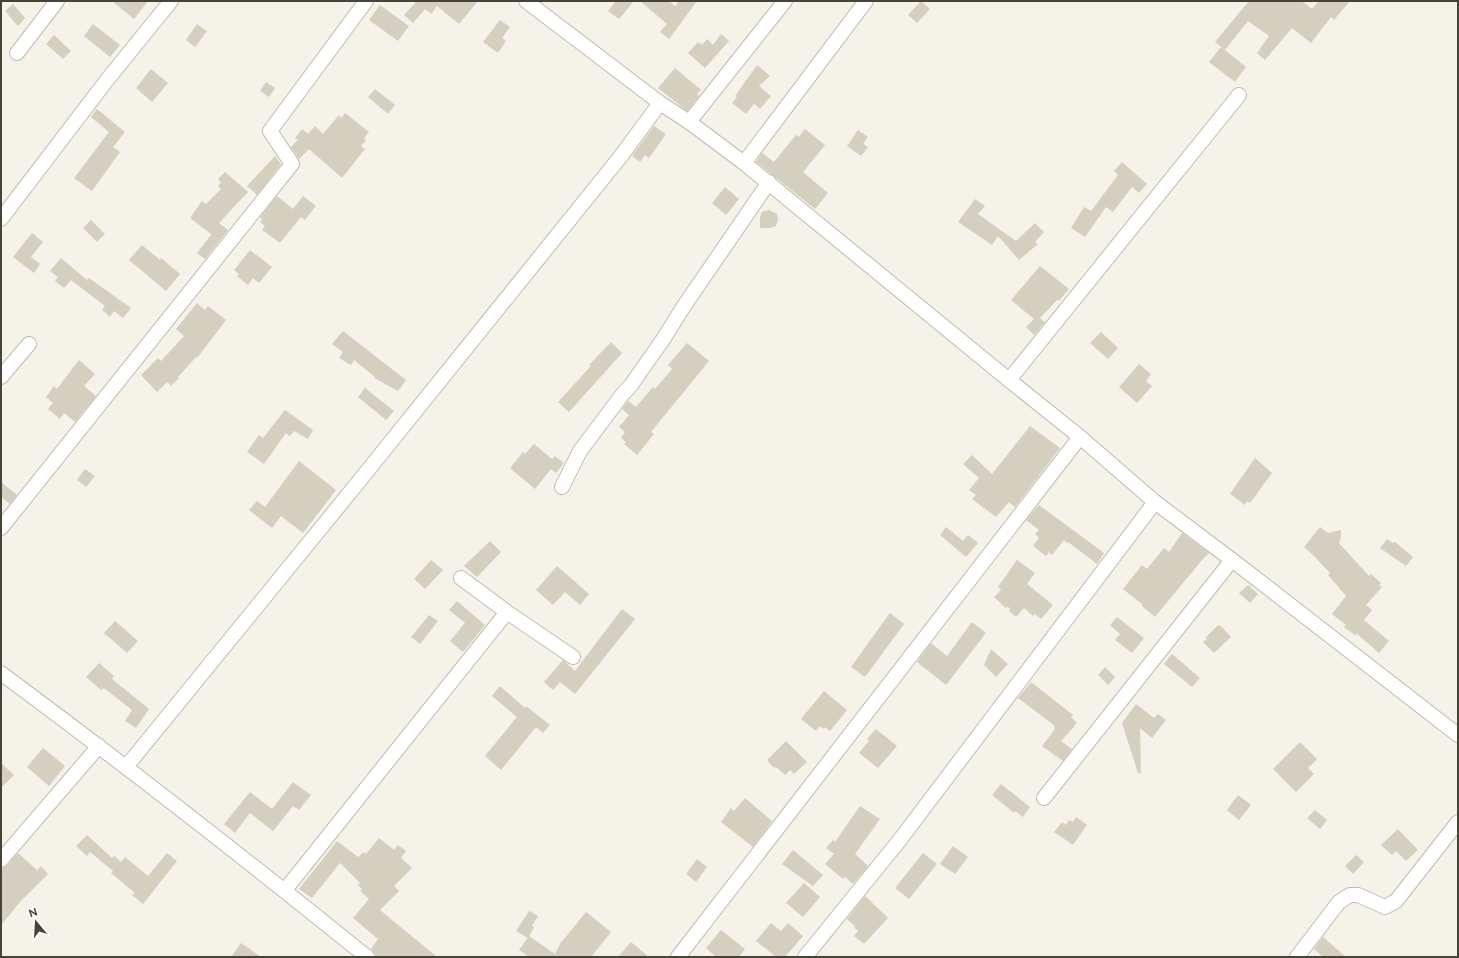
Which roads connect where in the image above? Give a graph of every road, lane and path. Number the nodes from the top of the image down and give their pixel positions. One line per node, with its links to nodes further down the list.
1 (57, 1): 7 (street)
2 (171, 1): 13 (street)
3 (366, 1): 20 (street)
4 (526, 1): 9 (street)
5 (784, 1): 10 (street)
6 (866, 1): 11 (street)
7 (17, 53)
8 (1239, 95): 16 (street)
9 (660, 103): 10 (street); 28 (street)
10 (690, 122): 11 (street)
11 (744, 163): 12 (street)
12 (769, 182): 16 (street); 18 (street)
13 (1, 219)
14 (29, 344): 15 (street)
15 (1, 377)
16 (1009, 380): 17 (street)
17 (1080, 437): 19 (street); 34 (street)
18 (562, 487)
19 (1155, 502): 21 (street); 35 (street)
20 (1, 528)
21 (1232, 560): 26 (street); 29 (street)
22 (460, 578): 23 (street)
23 (507, 612): 24 (street); 32 (street)
24 (574, 657)
25 (1, 673): 27 (street)
26 (1458, 735)
27 (99, 746): 28 (street); 31 (street)
28 (126, 767): 32 (street)
29 (1044, 798)
30 (1458, 822): 36 (street)
31 (1, 860)
32 (285, 890): 33 (street)
33 (367, 957)
34 (678, 957)
35 (805, 957)
36 (1297, 957)

